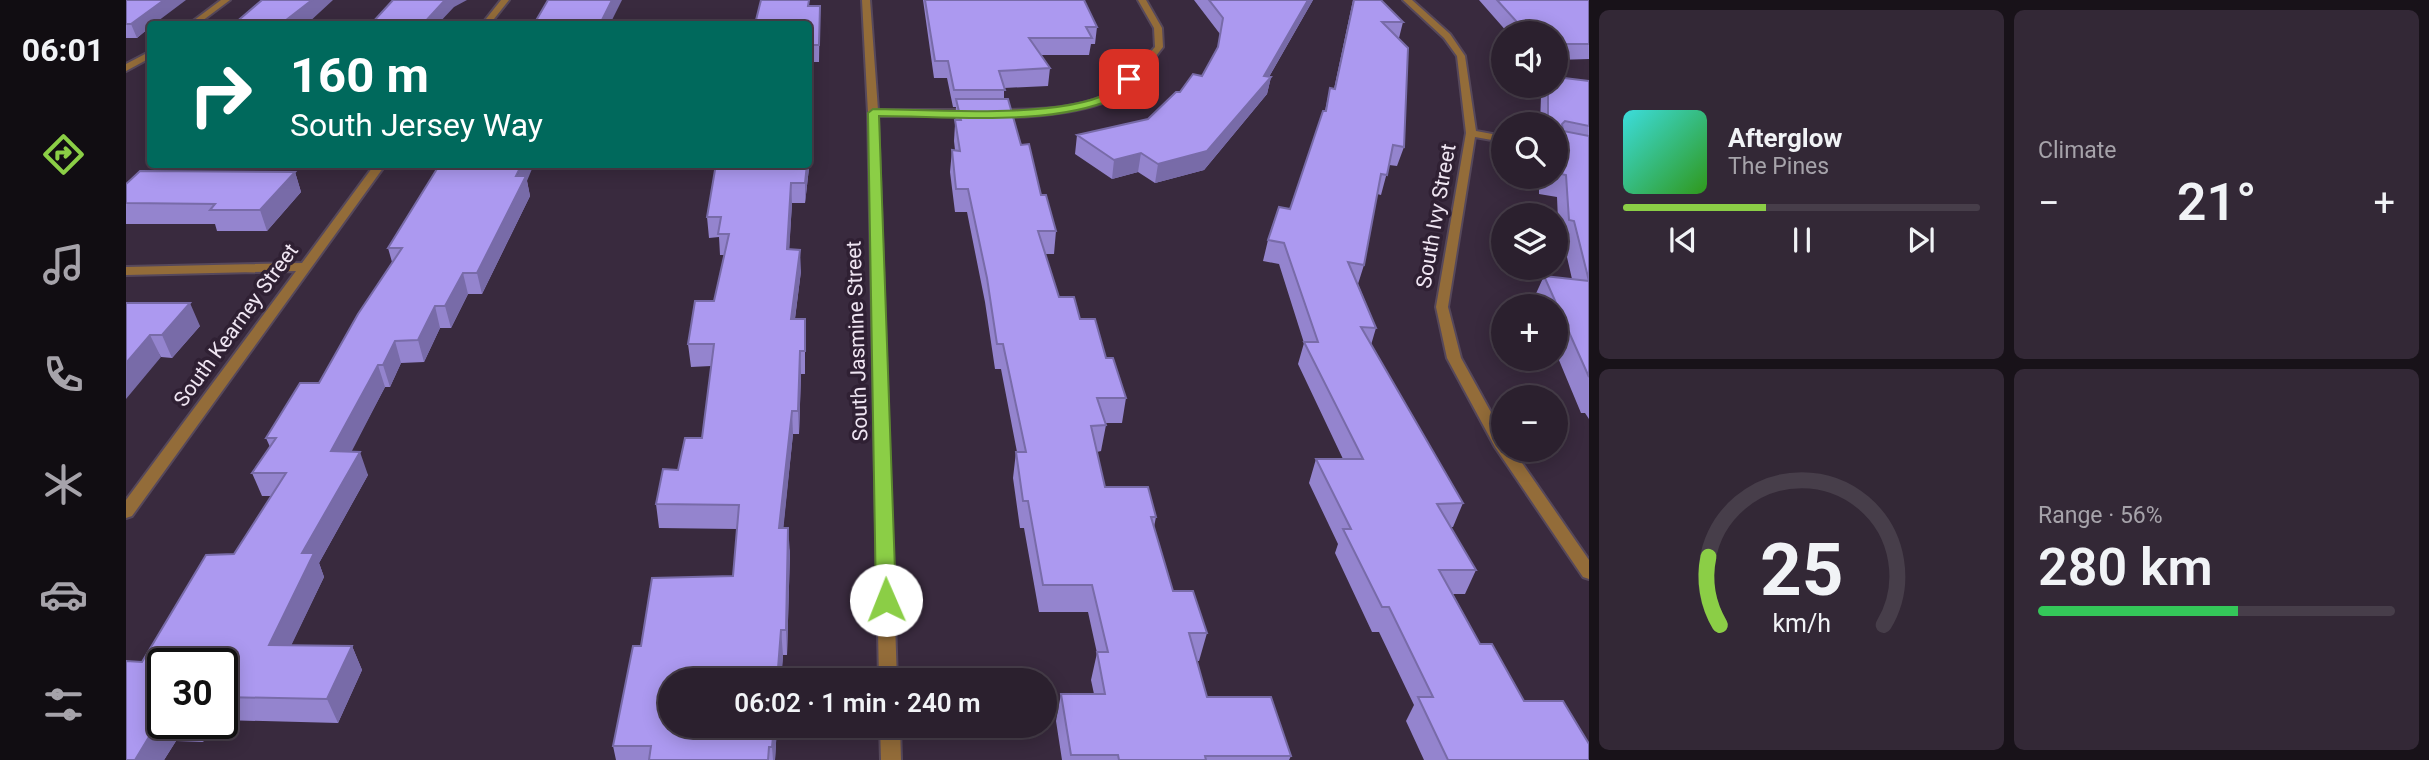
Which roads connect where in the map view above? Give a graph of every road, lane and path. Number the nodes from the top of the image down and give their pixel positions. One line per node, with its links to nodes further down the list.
1 (226, 0): 6 (street)
2 (505, 0): 7 (street)
3 (866, 0): 10 (street, South Jasmine Street)
4 (1142, 0): 10 (street)
5 (1407, 0): 11 (street, South Ivy Street)
6 (197, 21)
7 (488, 21)
8 (147, 57): 9 (street)
9 (126, 68)
10 (873, 113): 20 (street, South Jasmine Street)
11 (1471, 133): 12 (street); 16 (street, South Ivy Street)
12 (1491, 137)
13 (378, 168): 14 (street, South Kearney Street)
14 (303, 267): 15 (street); 18 (street, South Kearney Street)
15 (126, 271)
16 (1491, 425)
17 (1513, 462): 19 (street, South Ivy Street)
18 (126, 512)
19 (1589, 573)
20 (888, 668)
21 (890, 738): 22 (street)
22 (891, 760)

